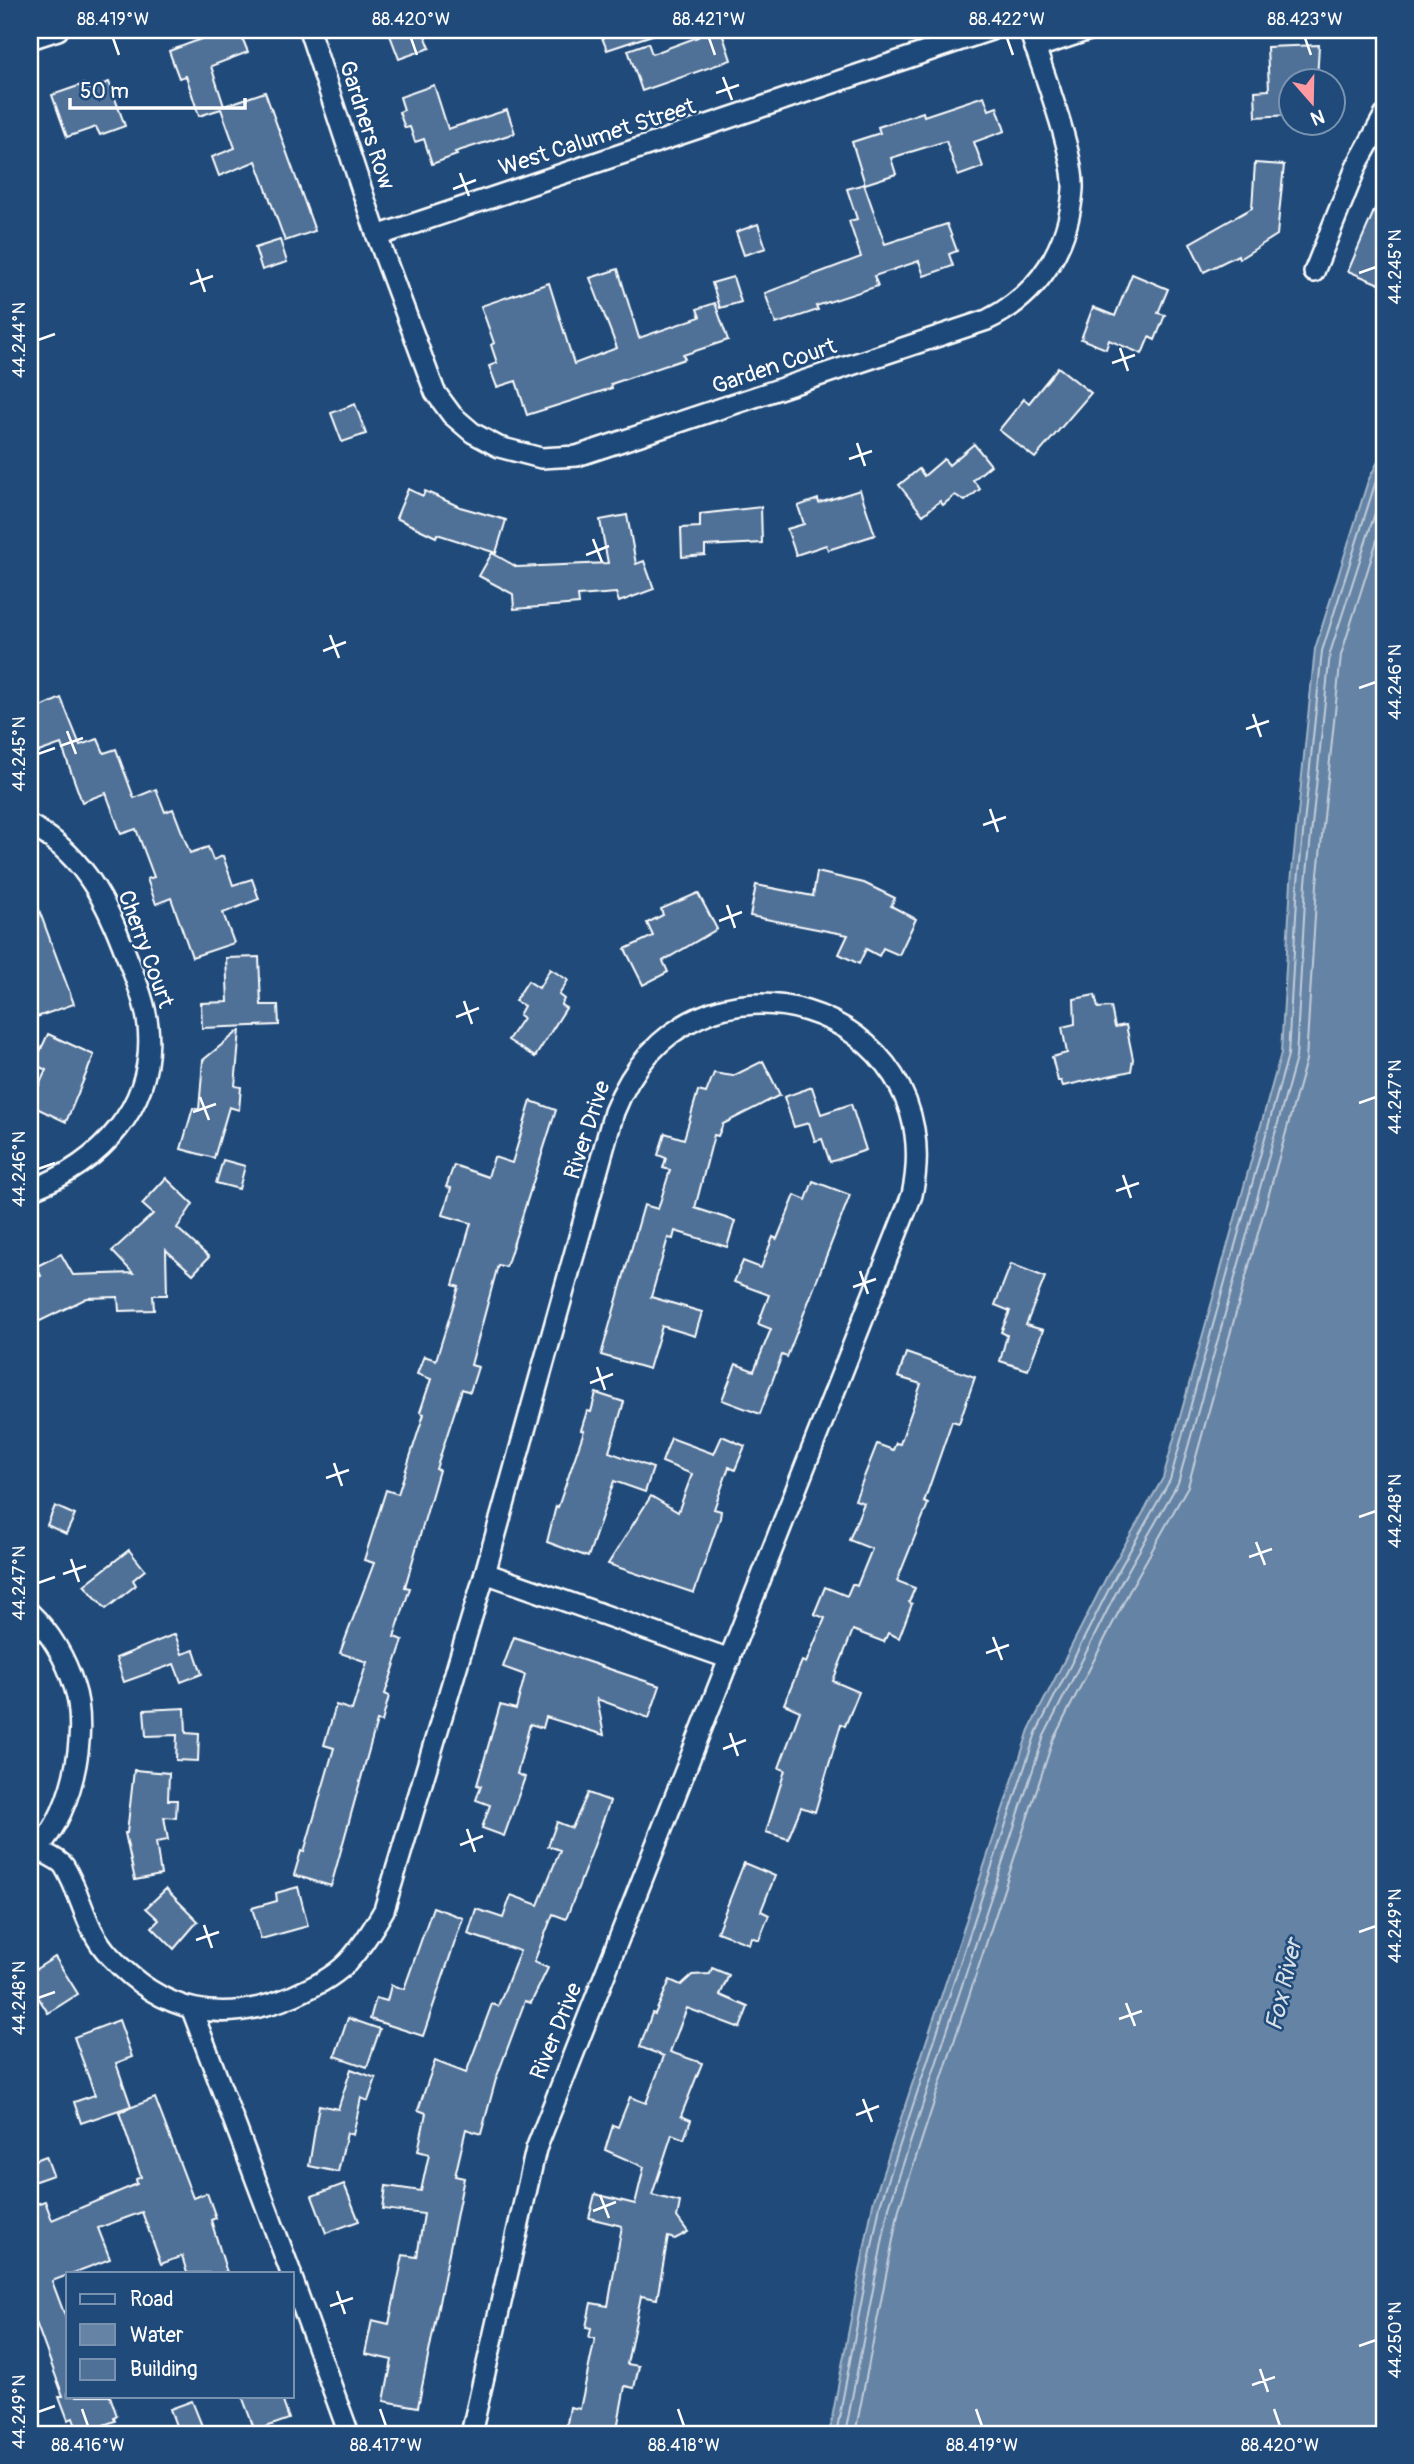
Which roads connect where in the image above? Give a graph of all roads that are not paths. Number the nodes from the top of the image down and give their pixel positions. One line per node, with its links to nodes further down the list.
1 (58, 30): 5 (street)
2 (310, 30): 8 (street, Gardners Row)
3 (991, 30): 8 (street, West Calumet Street)
4 (1089, 30): 6 (street)
5 (30, 39)
6 (1032, 39): 8 (street, Garden Court)
7 (1384, 116): 9 (street)
8 (377, 236)
9 (1314, 272)
10 (30, 825): 11 (street, Cherry Court)
11 (30, 1190)
12 (485, 1573): 14 (street); 14 (street, River Drive); 16 (street, River Drive)
13 (30, 1613): 15 (street)
14 (730, 1659): 20 (street, River Drive)
15 (34, 1852): 16 (street, River Drive)
16 (192, 2010): 17 (street)
17 (290, 2272)
18 (294, 2284): 19 (street)
19 (349, 2434)
20 (471, 2434)

